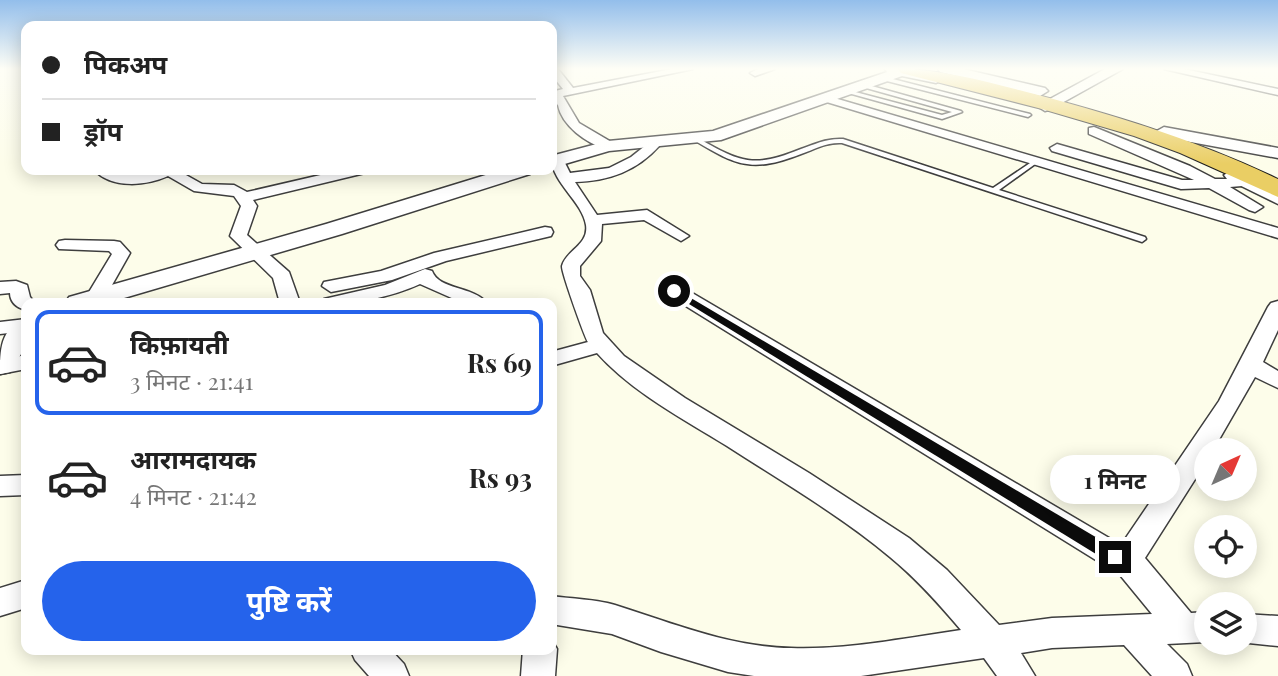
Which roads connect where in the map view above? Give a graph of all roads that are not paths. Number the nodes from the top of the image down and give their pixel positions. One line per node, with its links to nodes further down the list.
1 (562, 101): 10 (street)
2 (819, 101): 16 (street)
3 (829, 101): 22 (street)
4 (880, 101): 5 (lane)
5 (917, 101)
6 (976, 101): 9 (lane)
7 (994, 101): 9 (lane)
8 (1059, 101): 13 (highway)
9 (988, 105): 12 (lane)
10 (566, 107): 11 (street); 18 (street)
11 (557, 111)
12 (1028, 115)
13 (1120, 123): 14 (highway); 15 (street); 30 (street); 33 (highway)
14 (1164, 132): 20 (street); 29 (highway)
15 (1083, 136): 19 (street); 31 (street)
16 (696, 139): 17 (street); 34 (lane)
17 (655, 142): 18 (street); 23 (street)
18 (608, 146): 23 (street)
19 (1057, 148): 22 (street); 32 (street)
20 (1278, 153)
21 (1122, 156): 32 (street)
22 (1036, 161): 34 (lane); 40 (street)
23 (558, 166): 38 (street)
24 (112, 175): 25 (street)
25 (150, 175)
26 (175, 175): 35 (street)
27 (339, 175): 35 (street)
28 (507, 175): 44 (street)
29 (1278, 179)
30 (1249, 182): 31 (street); 36 (street)
31 (1218, 185): 32 (street); 37 (street)
32 (1189, 186)
33 (1278, 189)
34 (994, 190): 42 (lane)
35 (245, 197): 44 (street)
36 (1278, 198)
37 (1255, 207)
38 (593, 220): 41 (street); 59 (street)
39 (545, 232): 45 (street)
40 (1278, 233)
41 (681, 236)
42 (1142, 239)
43 (65, 245): 50 (street)
44 (255, 252): 51 (street); 52 (street)
45 (440, 257): 46 (street); 49 (street)
46 (423, 277): 49 (street); 53 (street)
47 (0, 288): 54 (street)
48 (674, 291): 67 (street)
49 (331, 294)
50 (88, 298)
51 (94, 298)
52 (289, 298)
53 (468, 298)
54 (21, 299)
55 (1278, 307): 62 (street)
56 (21, 326): 57 (street)
57 (0, 328)
58 (21, 334): 63 (street)
59 (601, 345): 60 (street); 75 (street)
60 (557, 357)
61 (21, 363): 63 (street)
62 (1250, 364): 64 (street); 67 (street)
63 (0, 366)
64 (1278, 381)
65 (21, 485): 66 (street)
66 (0, 486)
67 (1131, 566): 71 (street)
68 (21, 596): 69 (street)
69 (0, 602)
70 (557, 611): 75 (street)
71 (1194, 627): 72 (street)
72 (1129, 628): 75 (street); 79 (street)
73 (1257, 630): 74 (street)
74 (1278, 631)
75 (991, 640): 78 (street)
76 (373, 655): 77 (street)
77 (392, 676)
78 (1018, 676)
79 (1175, 676)

